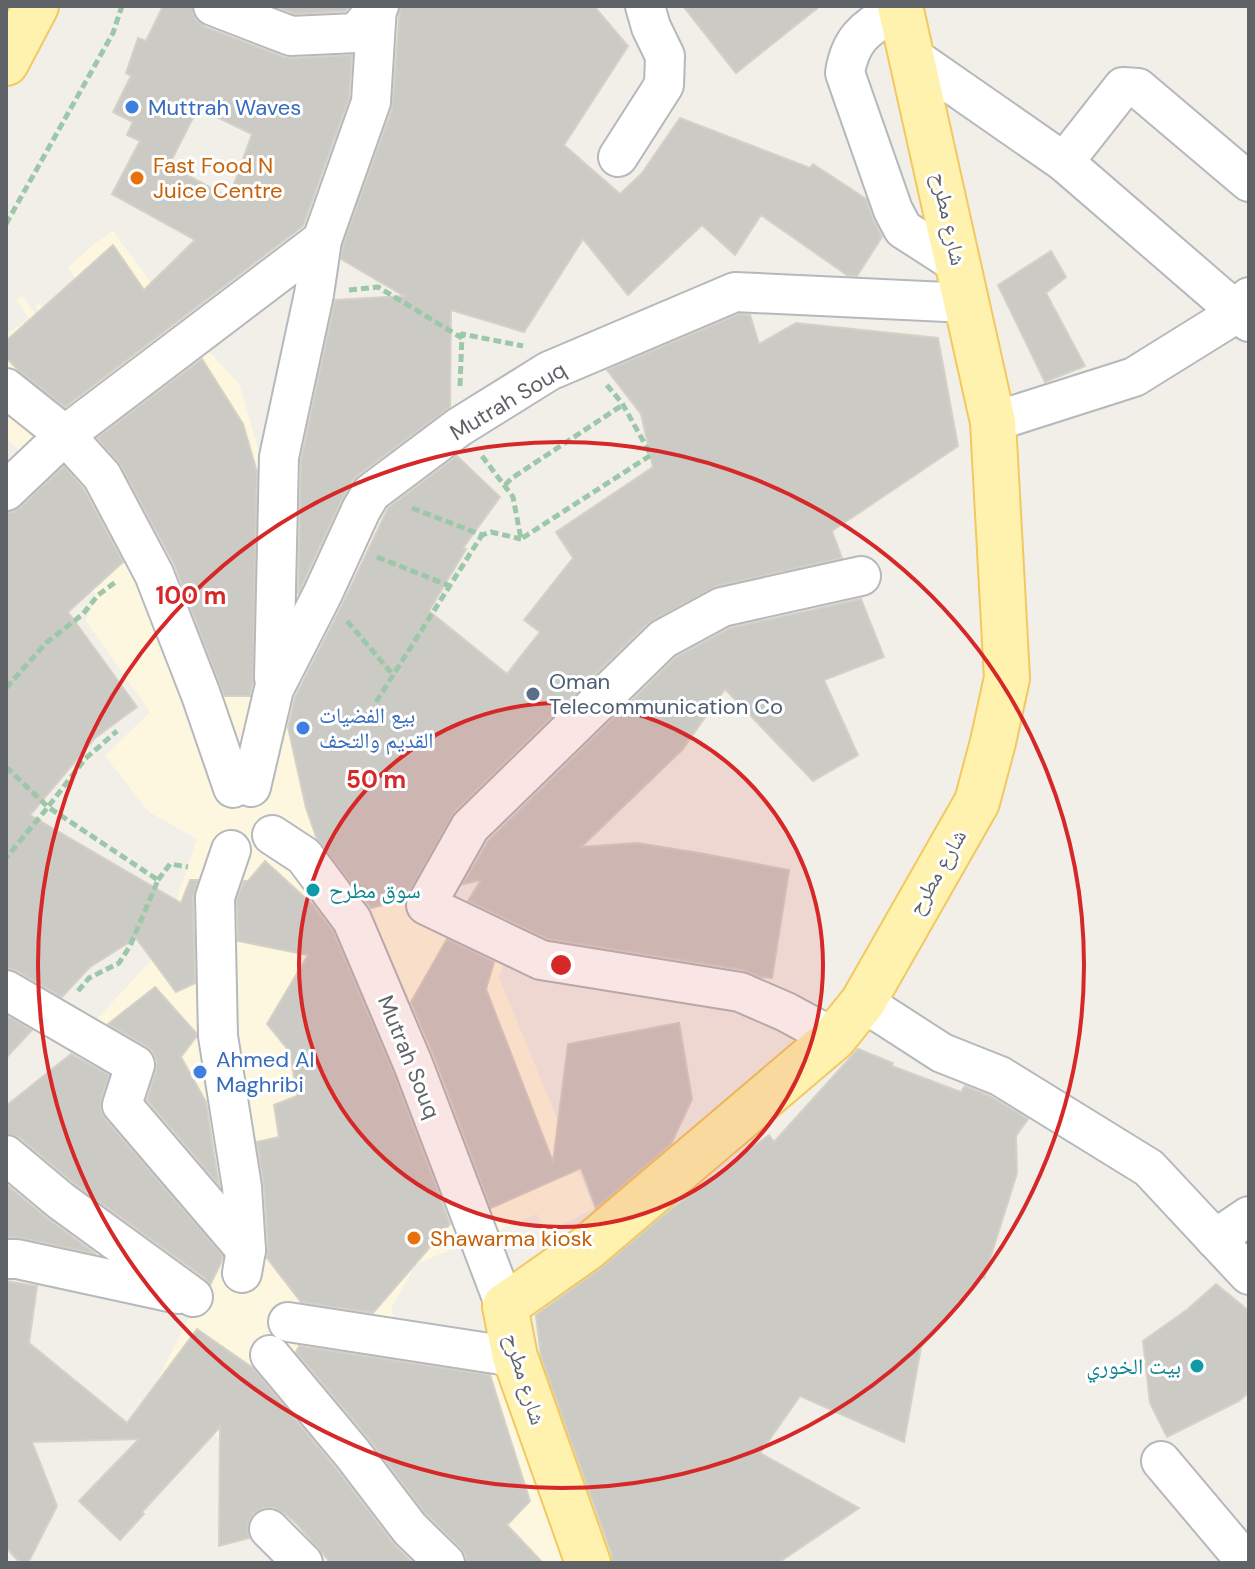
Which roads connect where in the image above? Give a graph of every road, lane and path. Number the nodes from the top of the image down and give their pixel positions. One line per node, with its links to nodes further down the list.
1 (36, 6): 8 (main road)
2 (122, 6): 12 (path)
3 (213, 6): 4 (street)
4 (378, 6): 13 (street)
5 (645, 6): 9 (street)
6 (900, 7): 7 (main road, شارع مطرح); 14 (street)
7 (913, 57): 10 (street); 14 (main road, شارع مطرح)
8 (6, 63)
9 (618, 157)
10 (1064, 162): 11 (street); 16 (street)
11 (1249, 182)
12 (6, 224)
13 (322, 240): 15 (street); 23 (street)
14 (963, 284): 18 (street, Mutrah Souq); 21 (main road, شارع مطرح)
15 (314, 294): 17 (path); 36 (street)
16 (1245, 311): 21 (street)
17 (462, 338): 18 (path); 22 (path)
18 (578, 360): 20 (path); 22 (street, Mutrah Souq)
19 (6, 388): 23 (street, Mutrah Souq)
20 (622, 403): 24 (path); 28 (path)
21 (993, 422): 47 (main road, شارع مطرح)
22 (459, 427): 24 (path); 26 (street, Mutrah Souq)
23 (65, 435): 25 (street); 30 (street, Mutrah Souq)
24 (505, 485): 28 (path)
25 (6, 491)
26 (371, 493): 27 (path); 29 (street, Mutrah Souq)
27 (482, 535): 28 (path); 32 (path)
28 (521, 539)
29 (346, 544): 32 (path); 33 (street, Mutrah Souq)
30 (152, 569): 35 (path); 36 (street, Mutrah Souq)
31 (861, 576): 49 (street)
32 (450, 586): 34 (path)
33 (323, 593): 34 (path); 36 (street, Mutrah Souq)
34 (394, 676): 37 (path)
35 (6, 688)
36 (274, 689)
37 (376, 702)
38 (117, 731): 40 (path)
39 (6, 767): 40 (path)
40 (48, 807): 43 (path); 45 (path)
41 (272, 835): 55 (street, Mutrah Souq)
42 (231, 850): 48 (street)
43 (6, 858)
44 (188, 867): 45 (path)
45 (158, 880): 48 (path)
46 (6, 990): 48 (street)
47 (863, 1002): 49 (main road, شارع مطرح); 52 (street)
48 (55, 1019)
49 (834, 1038): 55 (main road, شارع مطرح)
50 (6, 1155): 53 (street)
51 (1249, 1216): 52 (street)
52 (1215, 1239): 54 (street)
53 (6, 1259)
54 (1249, 1275)
55 (505, 1306): 58 (main road, شارع مطرح)
56 (288, 1322): 58 (street)
57 (270, 1355): 63 (street)
58 (515, 1357): 64 (main road, شارع مطرح)
59 (1161, 1461): 61 (street)
60 (269, 1529): 62 (street)
61 (1249, 1560)
62 (303, 1563)
63 (445, 1563)
64 (588, 1563)

